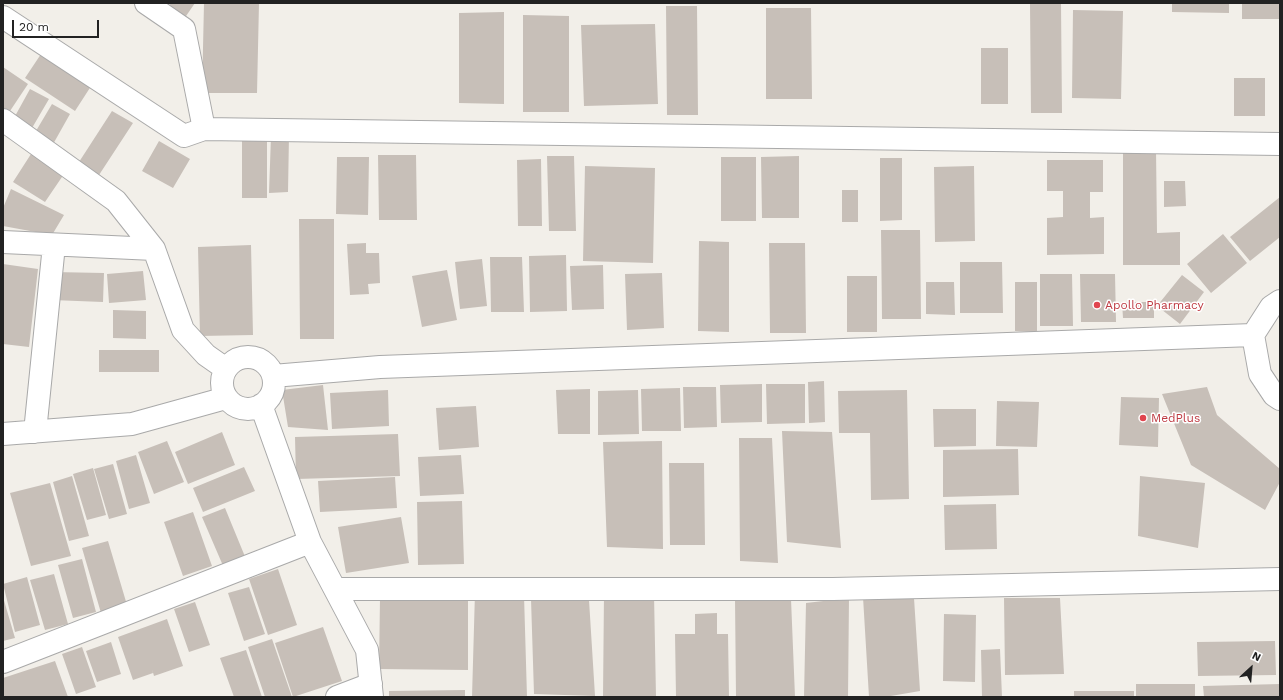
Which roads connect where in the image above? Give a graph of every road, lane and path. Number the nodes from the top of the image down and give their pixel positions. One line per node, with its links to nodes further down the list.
1 (146, 3): 4 (street)
2 (3, 18): 4 (street)
3 (3, 120): 8 (street)
4 (204, 129): 5 (street)
5 (1280, 144)
6 (3, 242): 7 (street)
7 (54, 245): 8 (street); 16 (street)
8 (154, 250): 11 (street)
9 (1280, 301): 10 (street)
10 (1253, 335): 12 (street); 14 (street)
11 (226, 369): 12 (street); 13 (street)
12 (273, 376): 15 (street)
13 (226, 398): 15 (street); 16 (street)
14 (1280, 399)
15 (262, 405): 18 (street)
16 (35, 432): 17 (street)
17 (3, 434)
18 (310, 542): 20 (street); 21 (street)
19 (1280, 580): 20 (street)
20 (336, 589): 22 (street)
21 (3, 662)
22 (372, 691): 23 (street)
23 (337, 697)

